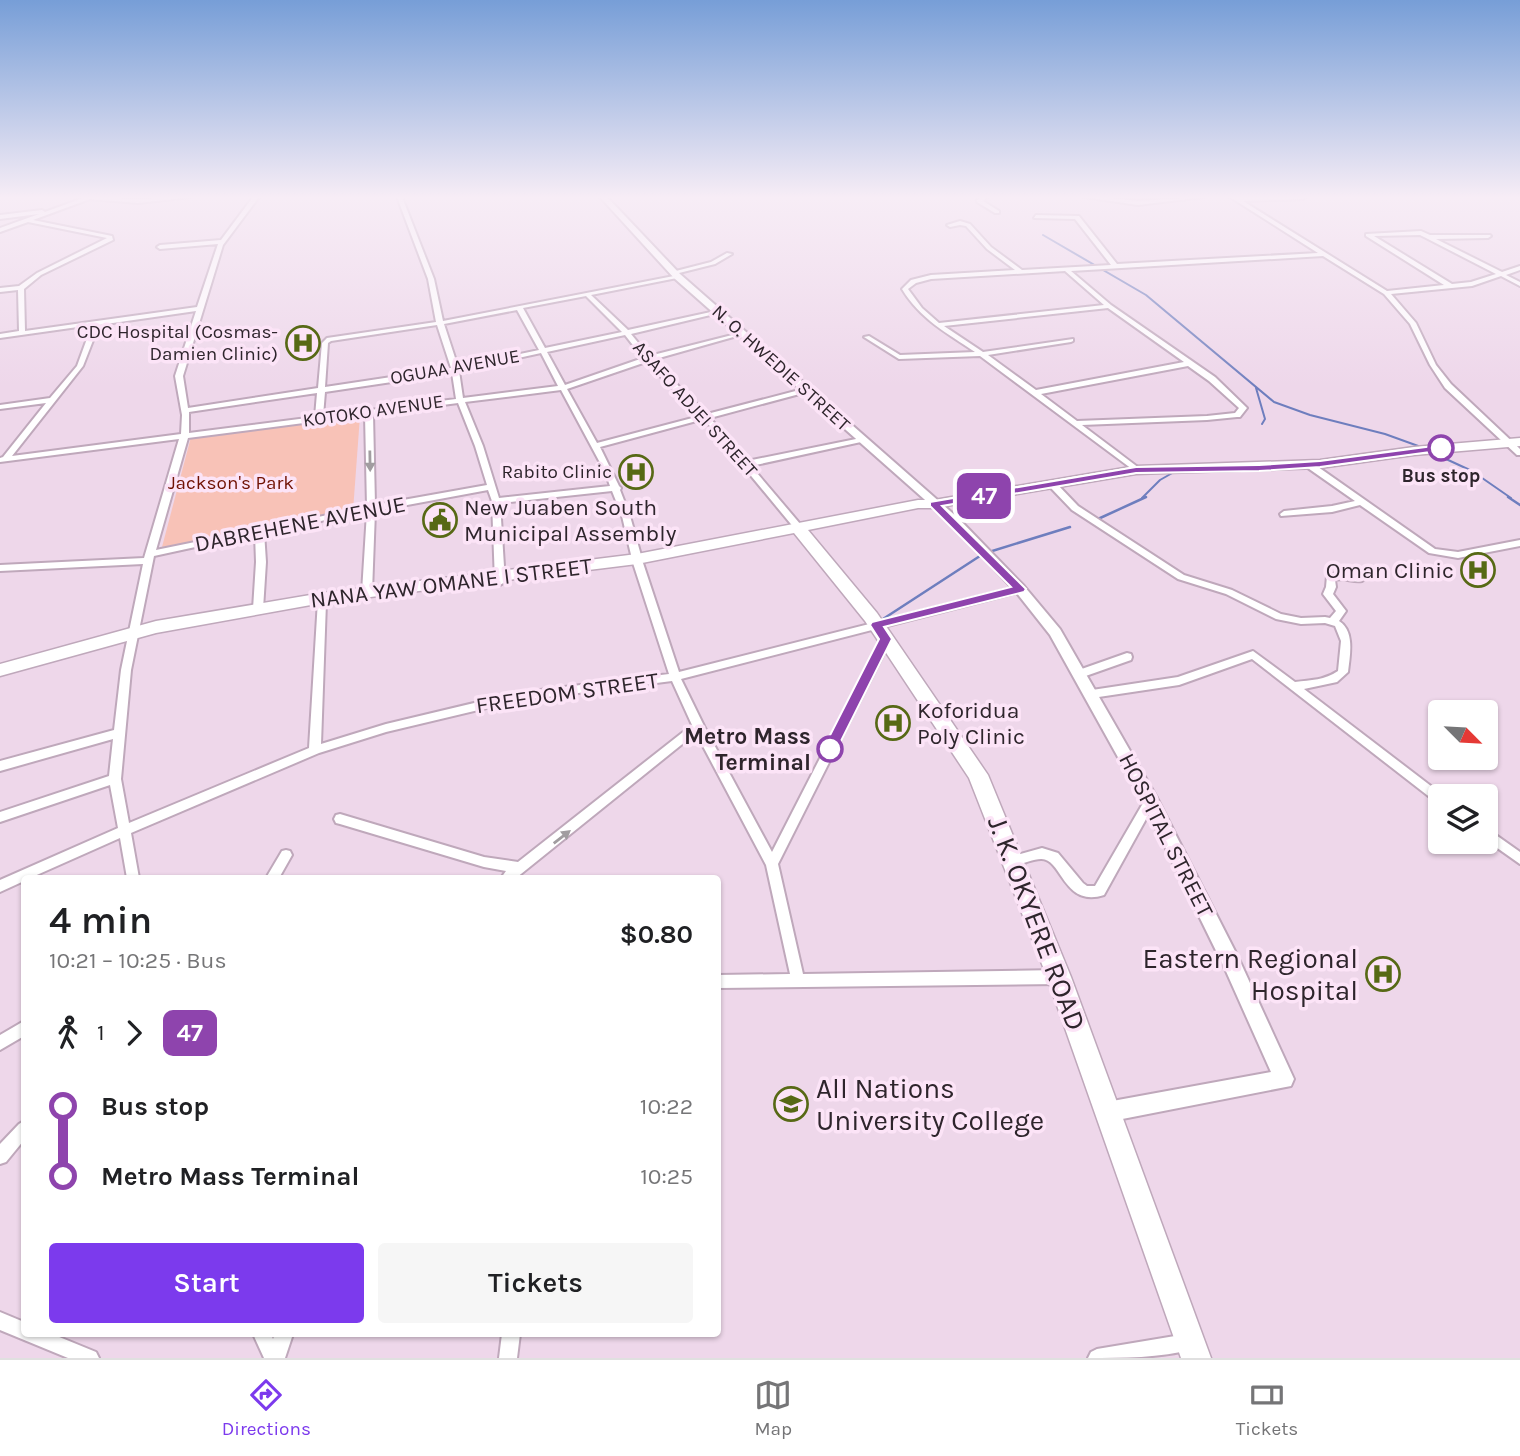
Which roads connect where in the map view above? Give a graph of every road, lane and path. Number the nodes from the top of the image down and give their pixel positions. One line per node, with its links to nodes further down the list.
1 (66, 260): 20 (street)
2 (215, 260): 26 (street)
3 (424, 260): 29 (street)
4 (663, 260): 16 (street, N. O. HWEDIE STREET)
5 (715, 260): 16 (street)
6 (1006, 260): 15 (street)
7 (1111, 260): 12 (street)
8 (1223, 260): 12 (street)
9 (1335, 260): 22 (street)
10 (1409, 260): 19 (street)
11 (1473, 260): 17 (street)
12 (1116, 267): 14 (street)
13 (1520, 268): 17 (street)
14 (1068, 271): 15 (street); 24 (street)
15 (1023, 273): 30 (street)
16 (676, 274): 23 (street); 27 (street, N. O. HWEDIE STREET)
17 (1500, 274): 18 (street); 19 (street)
18 (1520, 284)
19 (1450, 286): 22 (street)
20 (21, 288): 21 (street); 32 (street)
21 (0, 290)
22 (1386, 293): 56 (street)
23 (587, 294): 25 (street); 31 (street, ASAFO ADJEI STREET)
24 (1109, 306): 30 (street); 40 (street)
25 (519, 307): 29 (street); 37 (street)
26 (200, 309): 28 (street); 49 (street)
27 (720, 312): 31 (street, OGUAA AVENUE); 33 (street, N. O. HWEDIE STREET)
28 (97, 322): 32 (street); 47 (street)
29 (440, 323): 41 (street); 43 (street)
30 (938, 325): 38 (street)
31 (626, 332): 37 (street, OGUAA AVENUE); 39 (street, ASAFO ADJEI STREET)
32 (22, 333): 34 (street)
33 (742, 333): 39 (street, KOTOKO AVENUE); 44 (street, N. O. HWEDIE STREET)
34 (0, 336)
35 (867, 337): 38 (street)
36 (1071, 340): 38 (street)
37 (543, 351): 41 (street, OGUAA AVENUE); 42 (street)
38 (982, 354): 45 (street)
39 (647, 359): 42 (street, KOTOKO AVENUE); 51 (street, ASAFO ADJEI STREET)
40 (1191, 363): 45 (street); 53 (street)
41 (455, 370): 43 (street, OGUAA AVENUE); 46 (street)
42 (565, 387): 46 (street, KOTOKO AVENUE); 57 (street)
43 (321, 390): 49 (street, OGUAA AVENUE); 52 (street)
44 (804, 390): 51 (street); 55 (street, N. O. HWEDIE STREET)
45 (1033, 393): 53 (street)
46 (460, 399): 50 (street, KOTOKO AVENUE); 64 (street)
47 (54, 400): 48 (street); 59 (street)
48 (0, 407)
49 (187, 410): 54 (street)
50 (369, 412): 52 (street, KOTOKO AVENUE); 69 (street, one-way to 69)
51 (705, 416): 57 (street); 60 (street, ASAFO ADJEI STREET)
52 (319, 419): 54 (street, KOTOKO AVENUE)
53 (1076, 423): 62 (street)
54 (184, 436): 59 (street, KOTOKO AVENUE); 74 (street)
55 (861, 440): 60 (street); 68 (street, N. O. HWEDIE STREET)
56 (1514, 442): 58 (street); 61 (main road, NANA YAW OMANE I STREET)
57 (596, 446): 65 (street)
58 (1520, 453)
59 (2, 460)
60 (747, 464): 71 (street, ASAFO ADJEI STREET)
61 (1308, 464): 62 (main road, NANA YAW OMANE I STREET); 67 (street)
62 (1136, 470): 63 (main road, NANA YAW OMANE I STREET)
63 (1053, 485): 68 (main road, NANA YAW OMANE I STREET); 83 (street)
64 (491, 486): 66 (street); 69 (street, DABREHENE AVENUE)
65 (617, 488): 66 (street); 75 (street)
66 (496, 501): 78 (street)
67 (1360, 502): 70 (street); 73 (street)
68 (934, 504): 71 (main road, NANA YAW OMANE I STREET); 79 (street, HOSPITAL STREET)
69 (371, 509): 72 (street, DABREHENE AVENUE); 80 (street)
70 (1284, 513)
71 (799, 528): 75 (main road, NANA YAW OMANE I STREET); 84 (main road, J. K. OKYERE ROAD)
72 (259, 531): 74 (street, DABREHENE AVENUE); 82 (street)
73 (1520, 542)
74 (149, 557): 76 (street, DABREHENE AVENUE); 85 (street)
75 (637, 561): 78 (main road, NANA YAW OMANE I STREET); 89 (street)
76 (0, 568)
77 (1359, 579): 83 (street)
78 (500, 580): 80 (main road, NANA YAW OMANE I STREET); 81 (main road, NANA YAW OMANE I STREET)
79 (1020, 589): 84 (street, FREEDOM STREET); 88 (street, HOSPITAL STREET)
80 (367, 592): 82 (main road, NANA YAW OMANE I STREET)
81 (321, 603): 85 (main road, NANA YAW OMANE I STREET); 94 (street)
82 (258, 609): 85 (main road, NANA YAW OMANE I STREET)
83 (1332, 621): 90 (street)
84 (881, 632): 89 (street, FREEDOM STREET); 105 (main road, J. K. OKYERE ROAD); 106 (street)
85 (134, 635): 87 (main road, NANA YAW OMANE I STREET); 93 (street)
86 (1127, 657): 88 (street)
87 (0, 670)
88 (1080, 674): 91 (street, HOSPITAL STREET)
89 (675, 677): 92 (street); 94 (street, FREEDOM STREET)
90 (1293, 686): 91 (street); 97 (street)
91 (1092, 694): 98 (street, HOSPITAL STREET)
92 (698, 726): 106 (street); 107 (street, one-way to 92)
93 (119, 733): 95 (street); 96 (street)
94 (315, 750): 101 (street, FREEDOM STREET)
95 (0, 765)
96 (115, 779): 99 (street); 101 (street)
97 (1428, 790)
98 (1150, 801): 105 (street); 119 (street, HOSPITAL STREET)
99 (0, 817)
100 (340, 819): 107 (street)
101 (125, 830): 108 (street, FREEDOM STREET); 109 (street)
102 (1498, 841): 103 (street)
103 (1518, 854)
104 (286, 855): 110 (street)
105 (1014, 861): 114 (main road, J. K. OKYERE ROAD)
106 (772, 864): 115 (street)
107 (522, 868): 111 (street)
108 (25, 875)
109 (132, 875)
110 (274, 875)
111 (512, 875)
112 (21, 877): 113 (street, FREEDOM STREET)
113 (0, 886)
114 (1059, 977): 115 (street); 119 (main road, J. K. OKYERE ROAD)
115 (798, 981): 116 (street)
116 (721, 982)
117 (21, 1030): 118 (street)
118 (0, 1043)
119 (1107, 1112): 128 (main road, J. K. OKYERE ROAD)
120 (21, 1132): 121 (street)
121 (0, 1156)
122 (0, 1321): 123 (street)
123 (21, 1330)
124 (38, 1337): 129 (street)
125 (264, 1337): 130 (street)
126 (283, 1337): 130 (street)
127 (510, 1337): 131 (street)
128 (1192, 1350): 132 (street)
129 (90, 1358)
130 (275, 1358)
131 (508, 1358)
132 (1097, 1358)

